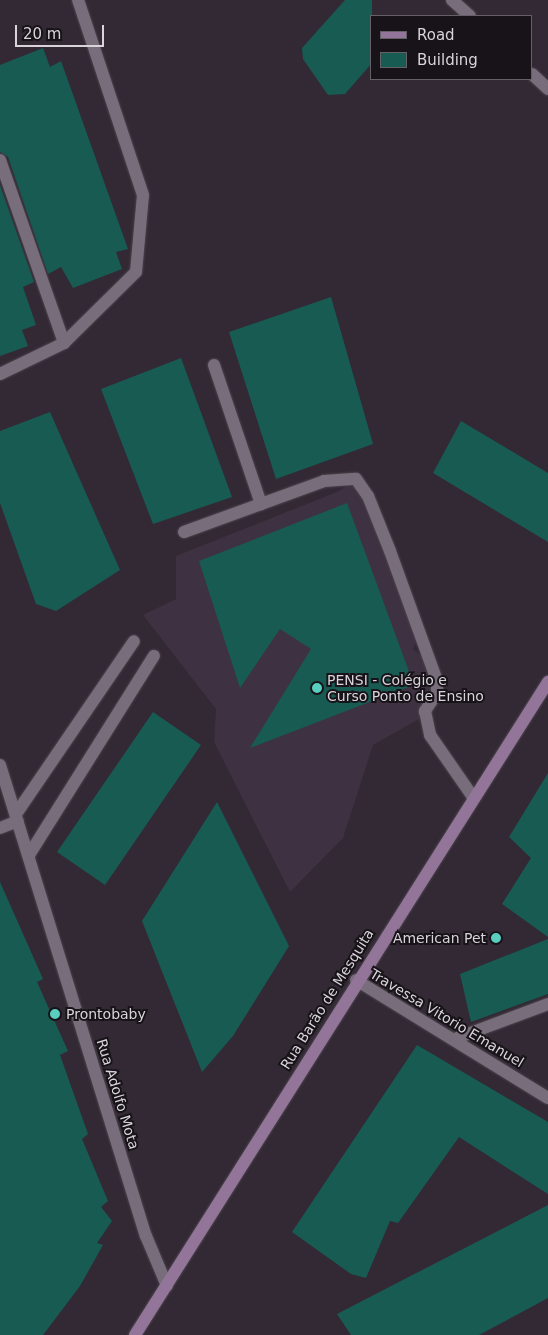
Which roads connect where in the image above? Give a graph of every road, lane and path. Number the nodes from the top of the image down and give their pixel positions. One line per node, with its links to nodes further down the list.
1 (78, 0): 7 (street)
2 (452, 0): 3 (street)
3 (469, 15)
4 (533, 75): 5 (street)
5 (548, 89)
6 (0, 160): 7 (street)
7 (64, 343): 9 (street)
8 (214, 365): 10 (street)
9 (0, 374)
10 (262, 504): 11 (street); 16 (street)
11 (184, 532)
12 (134, 641): 17 (street)
13 (154, 656): 19 (street)
14 (548, 682): 16 (street, Rua Barão de Mesquita)
15 (1, 773): 17 (street, Rua Adolfo Mota)
16 (473, 797): 20 (street, Rua Barão de Mesquita)
17 (17, 817): 18 (street); 19 (street, Rua Adolfo Mota)
18 (0, 828)
19 (29, 854): 24 (street, Rua Adolfo Mota)
20 (356, 980): 22 (street, Travessa Vitorio Emanuel); 24 (street, Rua Barão de Mesquita)
21 (548, 1004): 22 (street)
22 (457, 1038): 23 (street, Travessa Vitorio Emanuel)
23 (548, 1098)
24 (167, 1286): 25 (street, Rua Barão de Mesquita)
25 (135, 1335)

